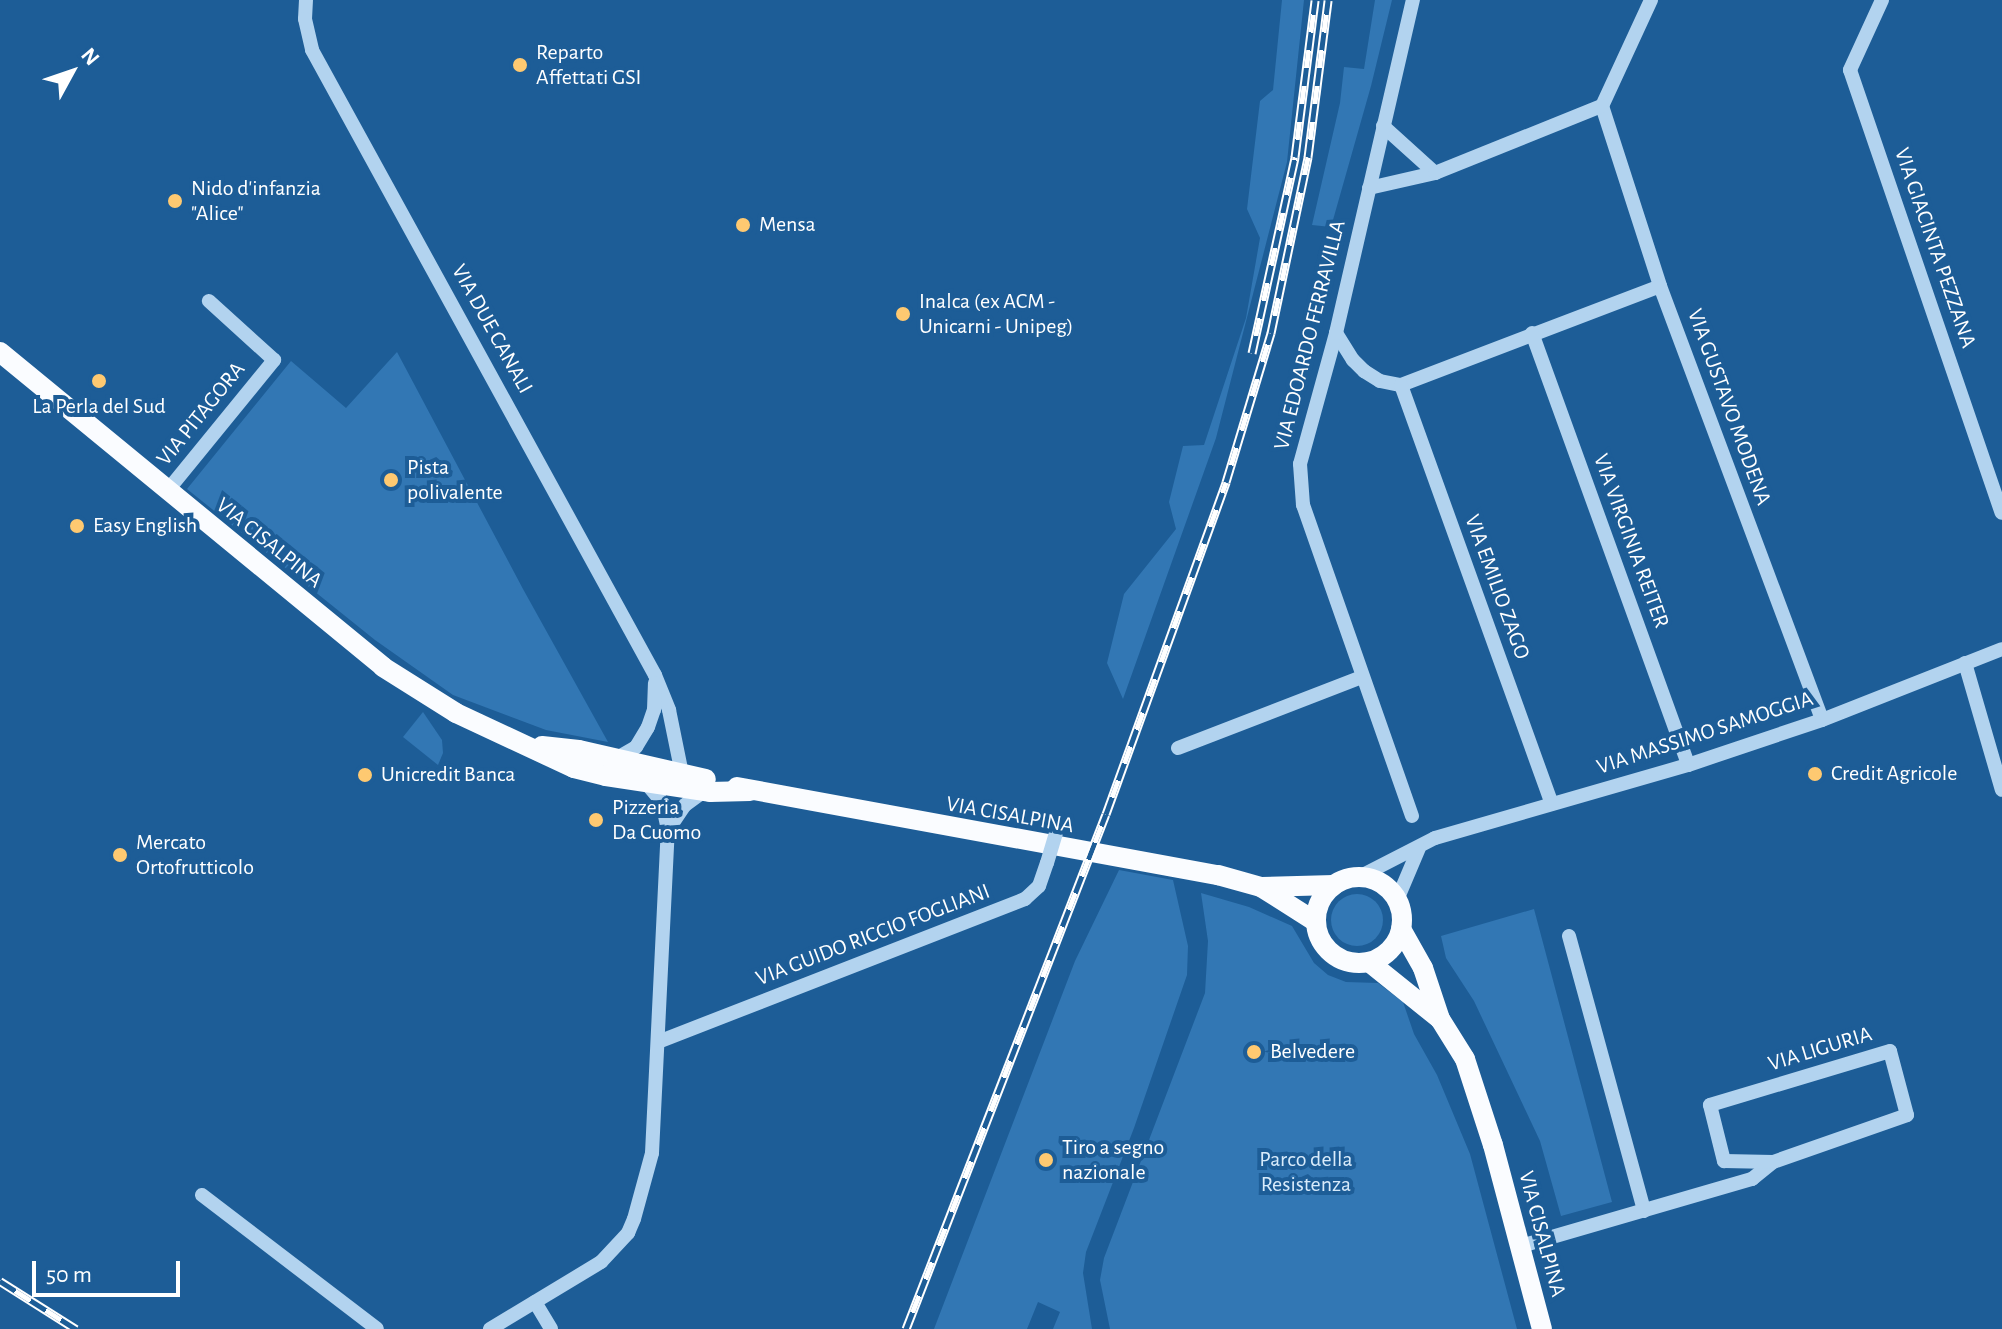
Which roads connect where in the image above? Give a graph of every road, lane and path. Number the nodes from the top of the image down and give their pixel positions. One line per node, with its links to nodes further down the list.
1 (306, 0): 19 (street, VIA DUE CANALI)
2 (1413, 0): 6 (street, VIA EDOARDO FERRAVILLA)
3 (1651, 0): 5 (street)
4 (1882, 0): 16 (street, VIA GIACINTA PEZZANA)
5 (1602, 106): 7 (street); 9 (street, VIA GUSTAVO MODENA)
6 (1383, 126): 7 (street); 8 (street, VIA EDOARDO FERRAVILLA)
7 (1435, 173): 8 (street)
8 (1369, 188): 11 (street, VIA EDOARDO FERRAVILLA)
9 (1660, 286): 12 (street); 21 (street, VIA GUSTAVO MODENA)
10 (209, 301): 15 (street, VIA PITAGORA)
11 (1336, 333): 14 (street); 20 (street, VIA EDOARDO FERRAVILLA)
12 (1532, 333): 14 (street); 25 (street, VIA VIRGINIA REITER)
13 (0, 352): 15 (main road, VIA CISALPINA)
14 (1401, 385): 31 (street, VIA EMILIO ZAGO)
15 (168, 490): 22 (main road, VIA CISALPINA)
16 (2002, 513)
17 (2002, 649): 18 (street, VIA MASSIMO SAMOGGIA)
18 (1965, 663): 21 (street, VIA MASSIMO SAMOGGIA); 28 (street)
19 (655, 675): 24 (street); 26 (street, VIA DUE CANALI)
20 (1362, 677): 23 (street); 32 (street, VIA EDOARDO FERRAVILLA)
21 (1822, 720): 25 (street, VIA MASSIMO SAMOGGIA)
22 (526, 744): 24 (main road, VIA CISALPINA); 27 (main road, VIA CISALPINA)
23 (1178, 748)
24 (611, 760): 26 (main road, VIA CISALPINA)
25 (1688, 765): 31 (street, VIA MASSIMO SAMOGGIA)
26 (682, 774): 30 (main road, VIA CISALPINA)
27 (645, 782): 29 (main road, VIA CISALPINA); 34 (street)
28 (2002, 790)
29 (704, 791): 30 (main road, VIA CISALPINA); 34 (street)
30 (750, 791): 38 (main road, VIA CISALPINA)
31 (1552, 804): 35 (street, VIA MASSIMO SAMOGGIA)
32 (1412, 816)
33 (1059, 823): 45 (street, VIA GUIDO RICCIO FOGLIANI, bridge)
34 (668, 830): 45 (street)
35 (1419, 848): 36 (street, VIA MASSIMO SAMOGGIA); 39 (street)
36 (1359, 877): 37 (main road, VIA CISALPINA); 39 (main road)
37 (1334, 885): 38 (main road, VIA CISALPINA); 40 (main road)
38 (1261, 887): 40 (main road, VIA CISALPINA)
39 (1397, 900): 41 (main road, VIA CISALPINA)
40 (1316, 922): 43 (main road, VIA CISALPINA)
41 (1401, 929): 43 (main road); 44 (main road, VIA CISALPINA)
42 (1569, 936): 48 (street)
43 (1369, 962): 44 (main road, VIA CISALPINA)
44 (1440, 1019): 49 (main road, VIA CISALPINA)
45 (658, 1042): 50 (street)
46 (1773, 1162): 46 (street, VIA LIGURIA); 48 (street, VIA LIGURIA)
47 (202, 1195): 51 (street)
48 (1644, 1211): 49 (street, VIA LIGURIA)
49 (1521, 1246): 54 (main road, VIA CISALPINA)
50 (535, 1302): 52 (street); 53 (street)
51 (377, 1329)
52 (490, 1329)
53 (551, 1329)
54 (1542, 1329)

